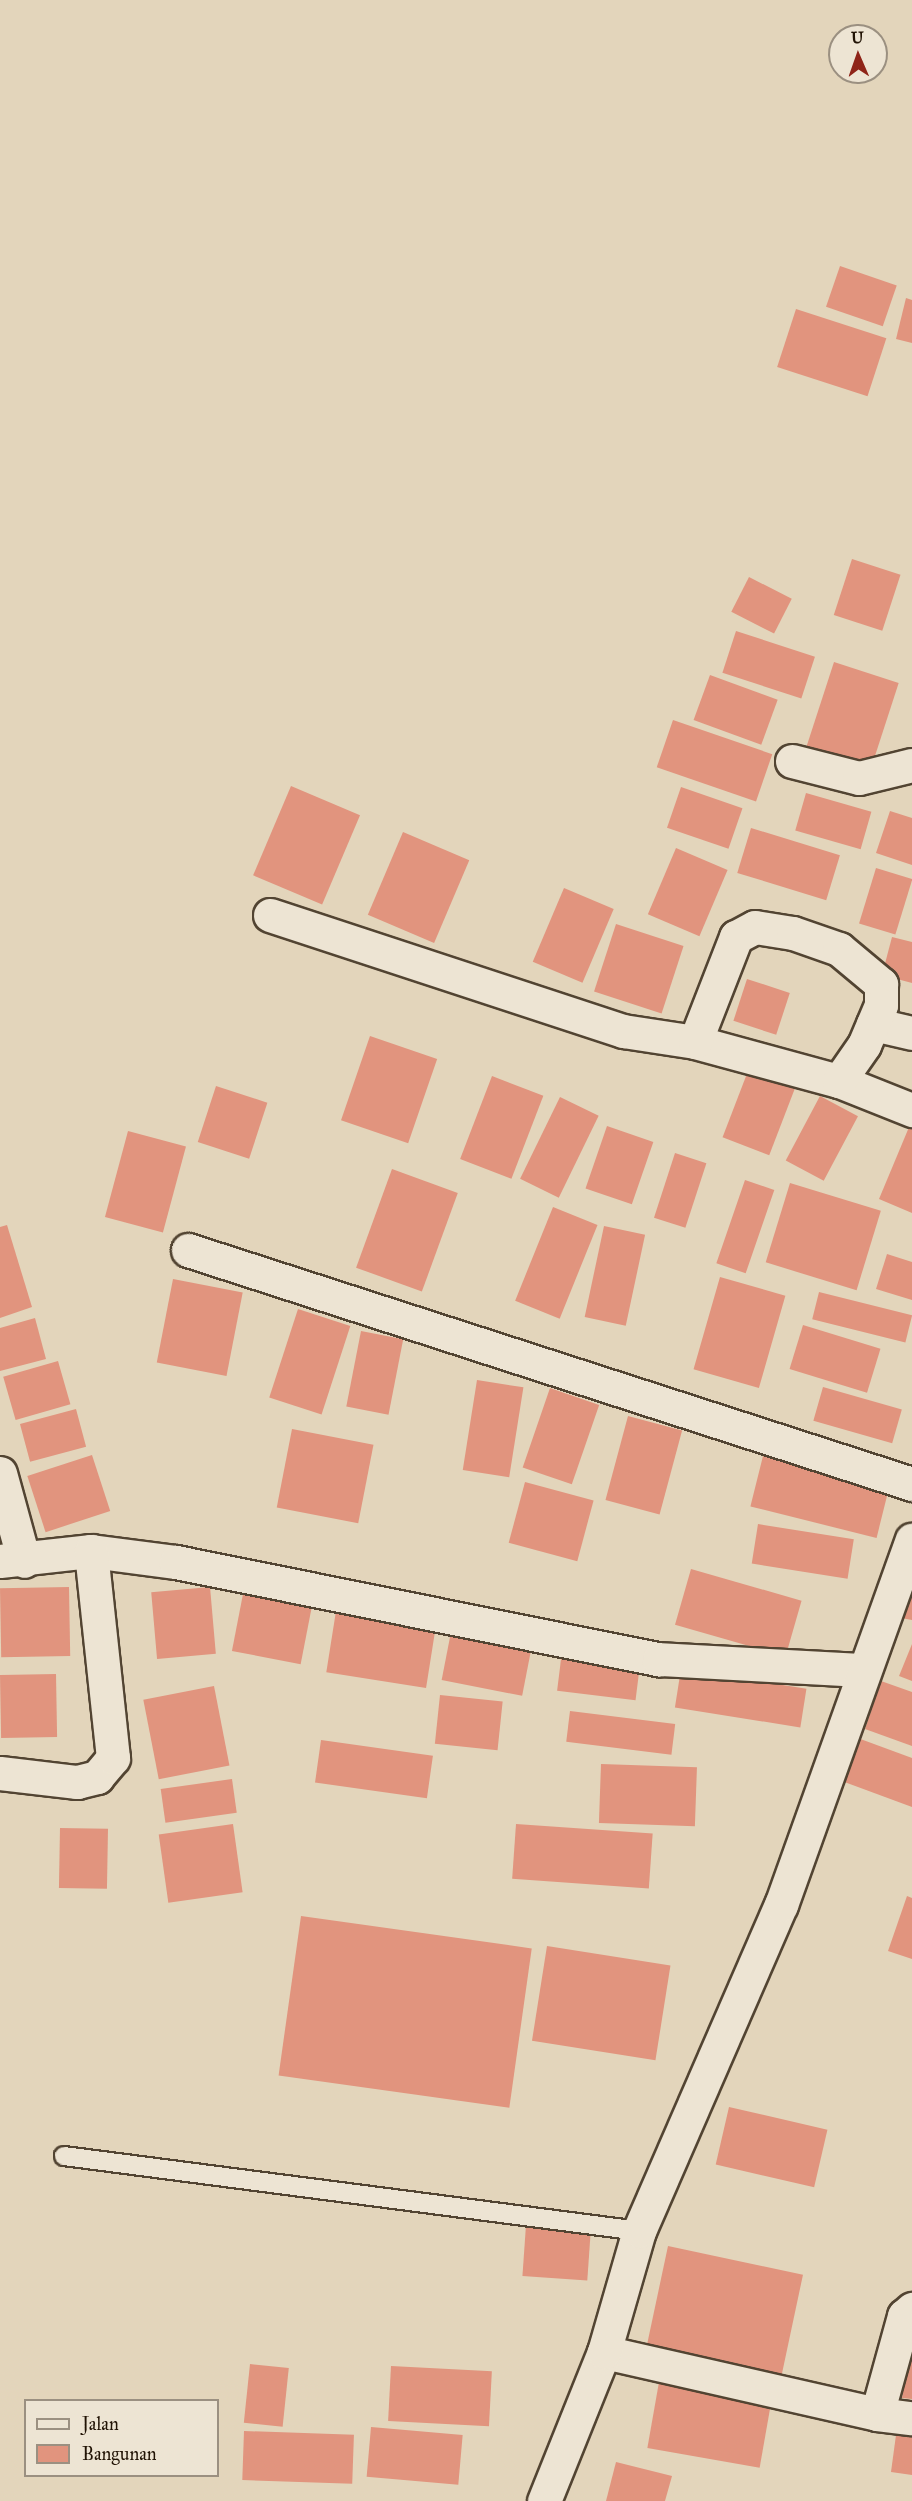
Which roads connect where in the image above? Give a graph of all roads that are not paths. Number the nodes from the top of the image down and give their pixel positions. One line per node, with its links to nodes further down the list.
1 (792, 761): 2 (street)
2 (912, 765)
3 (270, 915): 6 (street)
4 (873, 1024): 5 (street); 6 (street); 7 (street)
5 (912, 1033)
6 (695, 1042): 7 (street)
7 (839, 1081): 8 (street)
8 (912, 1110)
9 (188, 1250): 11 (street)
10 (0, 1473): 14 (street)
11 (912, 1484)
12 (912, 1539): 15 (street)
13 (91, 1551): 14 (street); 15 (street); 16 (street)
14 (12, 1561)
15 (864, 1670): 18 (street)
16 (0, 1773)
17 (64, 2156): 18 (lane)
18 (639, 2231): 20 (street)
19 (909, 2314): 21 (street)
20 (604, 2352): 21 (street); 23 (street)
21 (877, 2414): 22 (street)
22 (912, 2418)
23 (544, 2501)

